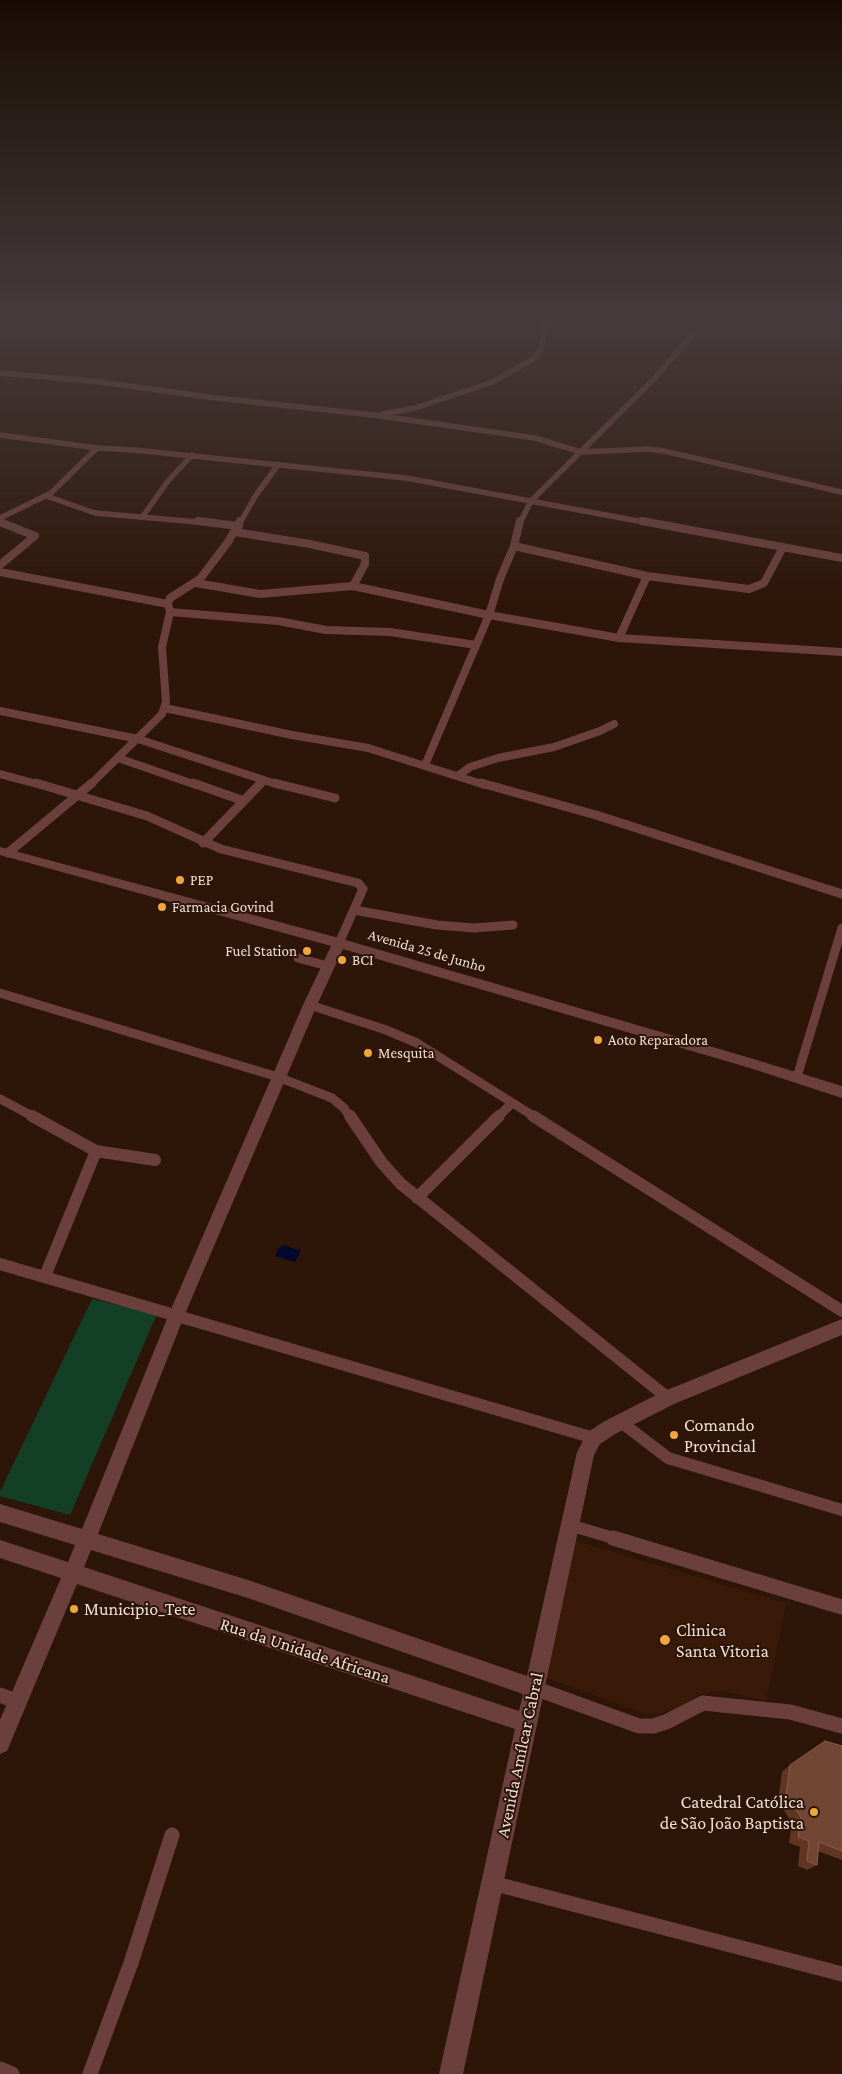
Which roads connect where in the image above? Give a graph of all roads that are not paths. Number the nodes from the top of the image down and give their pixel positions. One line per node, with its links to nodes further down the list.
1 (344, 412): 4 (street)
2 (389, 412): 4 (street)
3 (621, 412): 7 (street)
4 (373, 415): 7 (street)
5 (0, 435): 6 (street)
6 (97, 448): 8 (street); 11 (street)
7 (580, 452): 10 (street); 12 (street)
8 (192, 456): 9 (street); 13 (street)
9 (278, 464): 12 (street); 16 (street)
10 (842, 492)
11 (46, 496): 13 (street); 14 (street)
12 (531, 501): 17 (street); 18 (street)
13 (143, 516): 16 (street)
14 (0, 518)
15 (0, 522): 20 (street)
16 (237, 529): 23 (street); 24 (street)
17 (514, 546): 22 (street); 27 (street)
18 (783, 547): 19 (street); 22 (street)
19 (842, 558)
20 (0, 564)
21 (0, 572): 25 (street)
22 (647, 576): 28 (street)
23 (196, 584): 24 (street); 25 (street)
24 (353, 586): 27 (street)
25 (168, 604): 26 (street)
26 (170, 612): 29 (street); 31 (street)
27 (489, 615): 28 (street); 29 (street)
28 (619, 638): 30 (street)
29 (476, 645): 36 (street)
30 (842, 652)
31 (165, 708): 34 (street); 36 (street)
32 (0, 712): 34 (street)
33 (614, 724): 38 (street)
34 (138, 740): 35 (street); 39 (street)
35 (118, 758): 40 (street); 42 (street)
36 (425, 765): 38 (street)
37 (0, 774): 40 (street)
38 (459, 775): 45 (street)
39 (262, 780): 41 (street); 42 (street)
40 (80, 795): 43 (street); 44 (street)
41 (335, 798)
42 (244, 800): 43 (street)
43 (204, 842): 46 (street)
44 (4, 852): 49 (street, Avenida 25 de Junho)
45 (842, 894)
46 (354, 910): 47 (street); 49 (street)
47 (513, 925)
48 (842, 928): 50 (street)
49 (339, 943): 52 (street); 55 (street, Avenida 25 de Junho)
50 (839, 946): 55 (street)
51 (298, 958): 52 (street)
52 (328, 966): 54 (street)
53 (0, 993): 56 (street)
54 (310, 1005): 56 (street); 59 (street)
55 (797, 1077): 57 (street, Avenida 25 de Junho)
56 (278, 1078): 62 (street); 66 (street)
57 (842, 1092)
58 (0, 1099): 60 (street)
59 (511, 1104): 62 (street); 65 (street)
60 (96, 1150): 61 (street); 64 (street)
61 (155, 1160)
62 (417, 1198): 68 (street)
63 (0, 1264): 64 (street)
64 (45, 1276): 66 (street)
65 (842, 1311)
66 (177, 1314): 70 (street); 74 (street)
67 (842, 1327): 68 (street)
68 (668, 1398): 69 (street)
69 (621, 1422): 70 (street); 71 (street)
70 (594, 1438): 73 (street, Avenida Amílcar Cabral)
71 (842, 1510)
72 (0, 1513): 74 (street)
73 (569, 1525): 77 (street); 78 (street, Avenida Amílcar Cabral)
74 (86, 1541): 76 (street); 78 (street)
75 (0, 1549): 76 (street, Rua da Unidade Africana)
76 (72, 1573): 80 (street); 81 (street, Rua da Unidade Africana)
77 (842, 1606)
78 (534, 1688): 81 (street, Avenida Amílcar Cabral); 82 (street)
79 (0, 1695): 80 (street)
80 (18, 1702): 83 (street)
81 (526, 1723): 85 (street, Avenida Amílcar Cabral)
82 (842, 1726)
83 (0, 1744)
84 (172, 1835): 89 (street)
85 (492, 1883): 86 (street); 90 (street, Avenida Amílcar Cabral)
86 (842, 1974)
87 (0, 2069): 88 (street)
88 (12, 2074)
89 (90, 2074)
90 (451, 2074)

